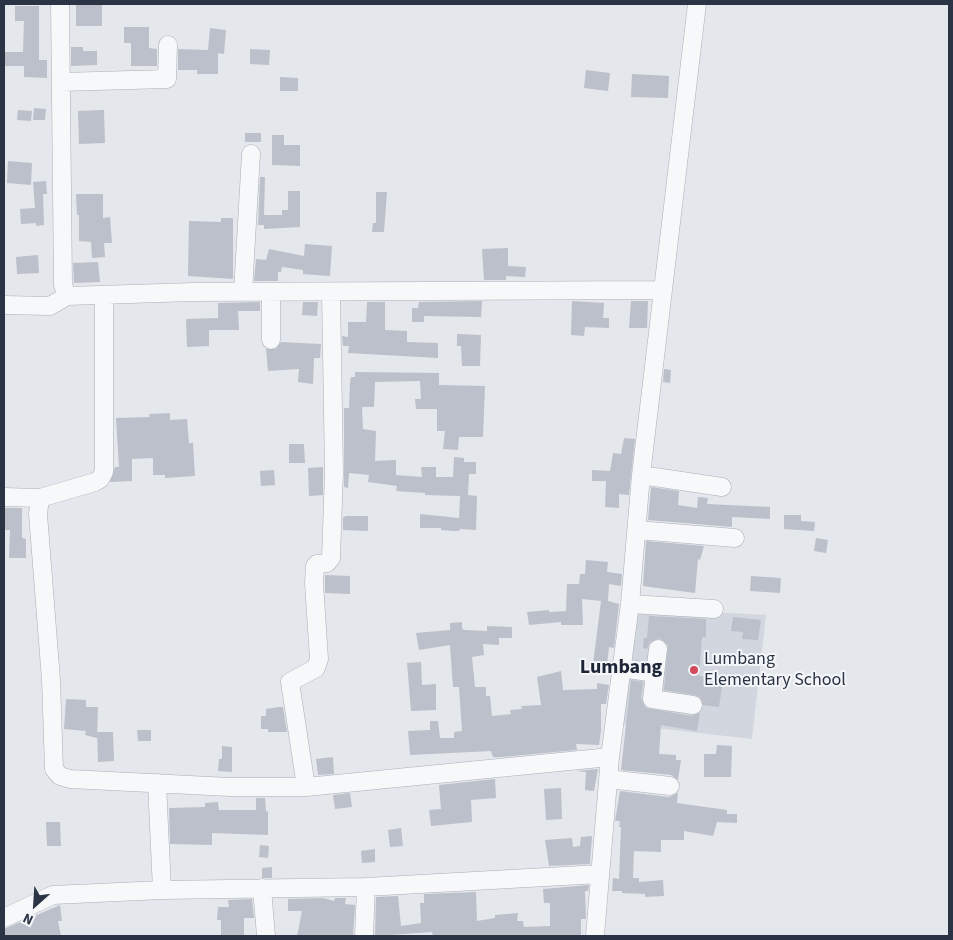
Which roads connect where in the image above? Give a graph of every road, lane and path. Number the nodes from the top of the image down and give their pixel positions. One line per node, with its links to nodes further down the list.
1 (60, 4): 4 (street)
2 (697, 5): 6 (street)
3 (168, 45): 4 (street)
4 (61, 82): 10 (street)
5 (251, 154): 7 (street)
6 (663, 290): 9 (street); 14 (street)
7 (243, 292): 8 (street); 11 (street)
8 (270, 292): 9 (street); 13 (street)
9 (331, 292): 30 (street)
10 (67, 296): 11 (street); 12 (street)
11 (104, 296): 17 (street)
12 (4, 305)
13 (270, 340)
14 (641, 475): 15 (street); 18 (street)
15 (722, 487)
16 (4, 497): 17 (street)
17 (40, 498): 28 (street)
18 (637, 530): 19 (street); 20 (street)
19 (735, 538)
20 (630, 604): 21 (street); 23 (street)
21 (714, 610)
22 (658, 649): 24 (street)
23 (622, 668): 24 (street); 26 (street)
24 (655, 673): 25 (street)
25 (693, 704)
26 (610, 757): 27 (street); 30 (street)
27 (608, 779): 29 (street); 31 (street)
28 (158, 783): 30 (street); 34 (street)
29 (670, 786)
30 (306, 787)
31 (600, 874): 32 (street); 38 (street)
32 (366, 887): 33 (street); 37 (street)
33 (262, 888): 34 (street); 36 (street)
34 (162, 890): 35 (street)
35 (4, 918)
36 (266, 936)
37 (364, 936)
38 (595, 936)

